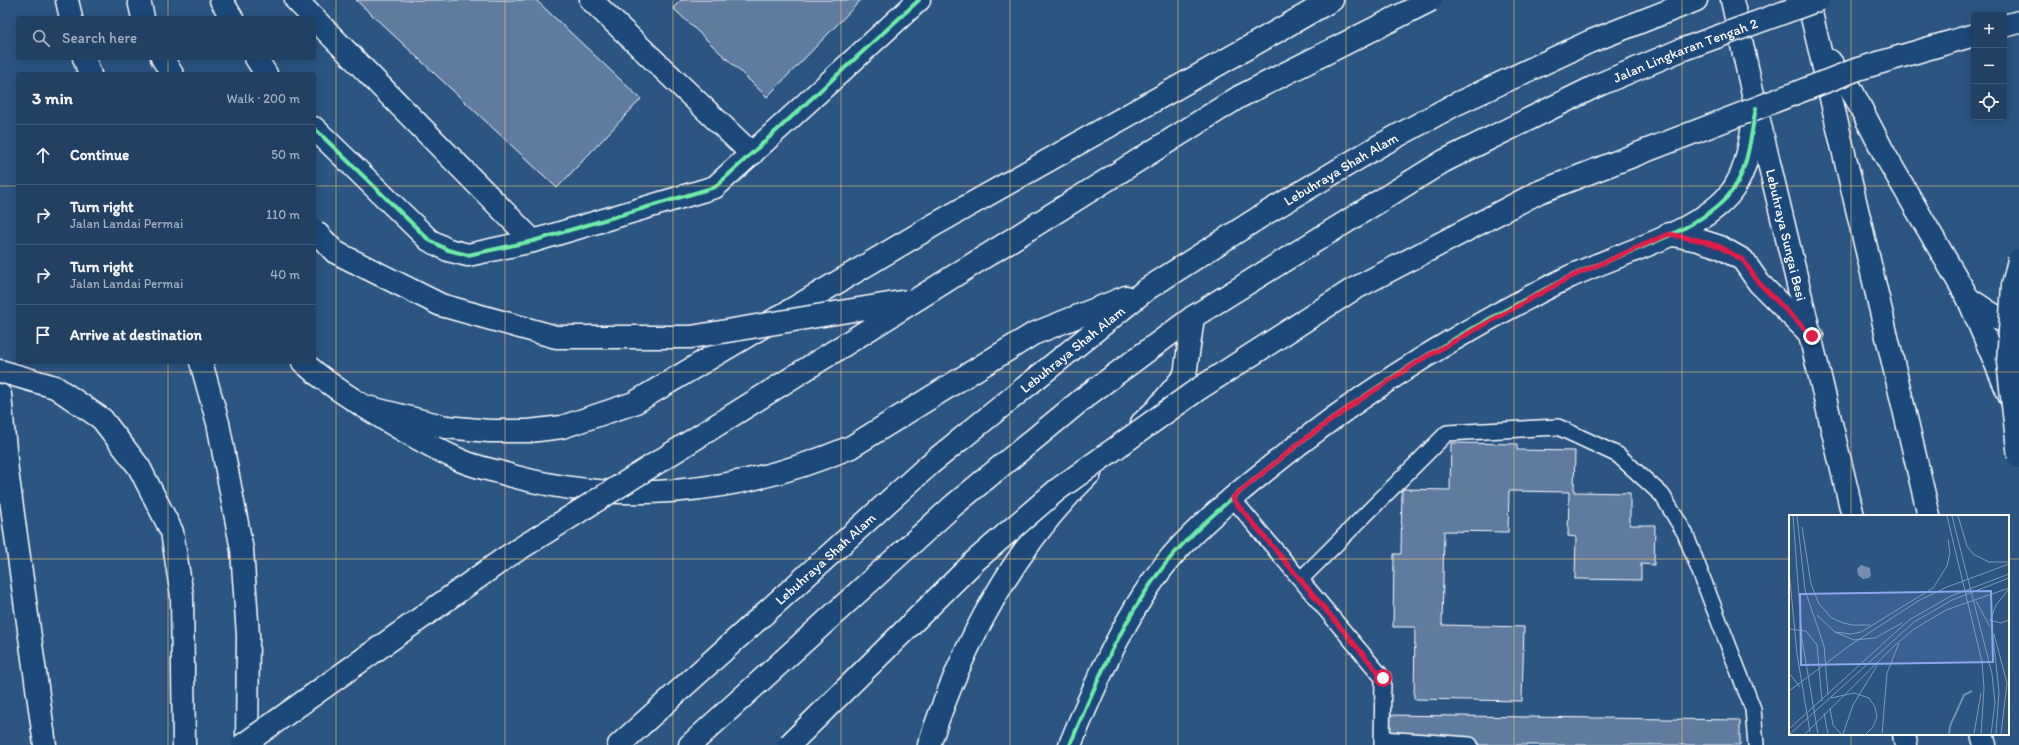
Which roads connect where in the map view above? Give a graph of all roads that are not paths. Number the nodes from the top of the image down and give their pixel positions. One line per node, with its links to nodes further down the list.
1 (67, 0): 13 (main road)
2 (139, 0): 14 (main road)
3 (221, 0): 15 (main road)
4 (296, 0): 16 (main road)
5 (591, 0): 30 (main road)
6 (919, 0): 30 (main road)
7 (1332, 0): 45 (main road)
8 (1431, 0): 37 (main road, bridge)
9 (1696, 0): 35 (main road, Lebuhraya Shah Alam)
10 (1732, 0): 28 (main road, Lebuhraya Sungai Besi)
11 (1808, 0): 21 (main road)
12 (1818, 0): 38 (main road, Jalan Lingkaran Tengah 2, bridge)
13 (71, 16)
14 (143, 16)
15 (231, 16)
16 (312, 16)
17 (316, 20): 33 (main road)
18 (2019, 22): 19 (main road)
19 (2007, 25)
20 (1971, 36): 52 (main road, bridge)
21 (1819, 46): 36 (main road); 50 (main road)
22 (85, 60): 25 (main road)
23 (163, 60): 26 (main road)
24 (257, 60): 27 (main road)
25 (89, 72)
26 (171, 72)
27 (265, 72)
28 (1756, 108): 32 (main road); 40 (main road, Lebuhraya Sungai Besi)
29 (316, 130): 33 (main road)
30 (752, 154): 33 (main road)
31 (316, 232): 37 (main road, bridge)
32 (1669, 234): 40 (main road); 48 (main road)
33 (533, 241)
34 (2019, 260): 47 (main road, bridge)
35 (1147, 289): 45 (main road); 60 (main road, Lebuhraya Shah Alam)
36 (1968, 298): 39 (main road); 46 (main road)
37 (918, 299): 58 (main road, bridge)
38 (1193, 317): 61 (main road); 64 (main road)
39 (2019, 326)
40 (1812, 336): 49 (main road, Lebuhraya Sungai Besi)
41 (202, 364): 59 (main road)
42 (306, 364): 45 (main road)
43 (0, 371): 57 (main road)
44 (0, 395): 56 (main road)
45 (363, 406)
46 (2015, 409)
47 (2019, 457)
48 (1232, 498): 51 (lane); 65 (main road)
49 (1853, 515)
50 (1929, 515)
51 (1301, 579): 55 (lane); 67 (lane)
52 (812, 722): 62 (main road, bridge); 63 (main road)
53 (1904, 735): 68 (main road)
54 (1982, 735): 69 (main road)
55 (1382, 742): 66 (lane)
56 (45, 745)
57 (184, 745)
58 (243, 745)
59 (247, 745)
60 (619, 745)
61 (690, 745)
62 (789, 745)
63 (805, 745)
64 (929, 745)
65 (1070, 745)
66 (1470, 745)
67 (1756, 745)
68 (1906, 745)
69 (1985, 745)

